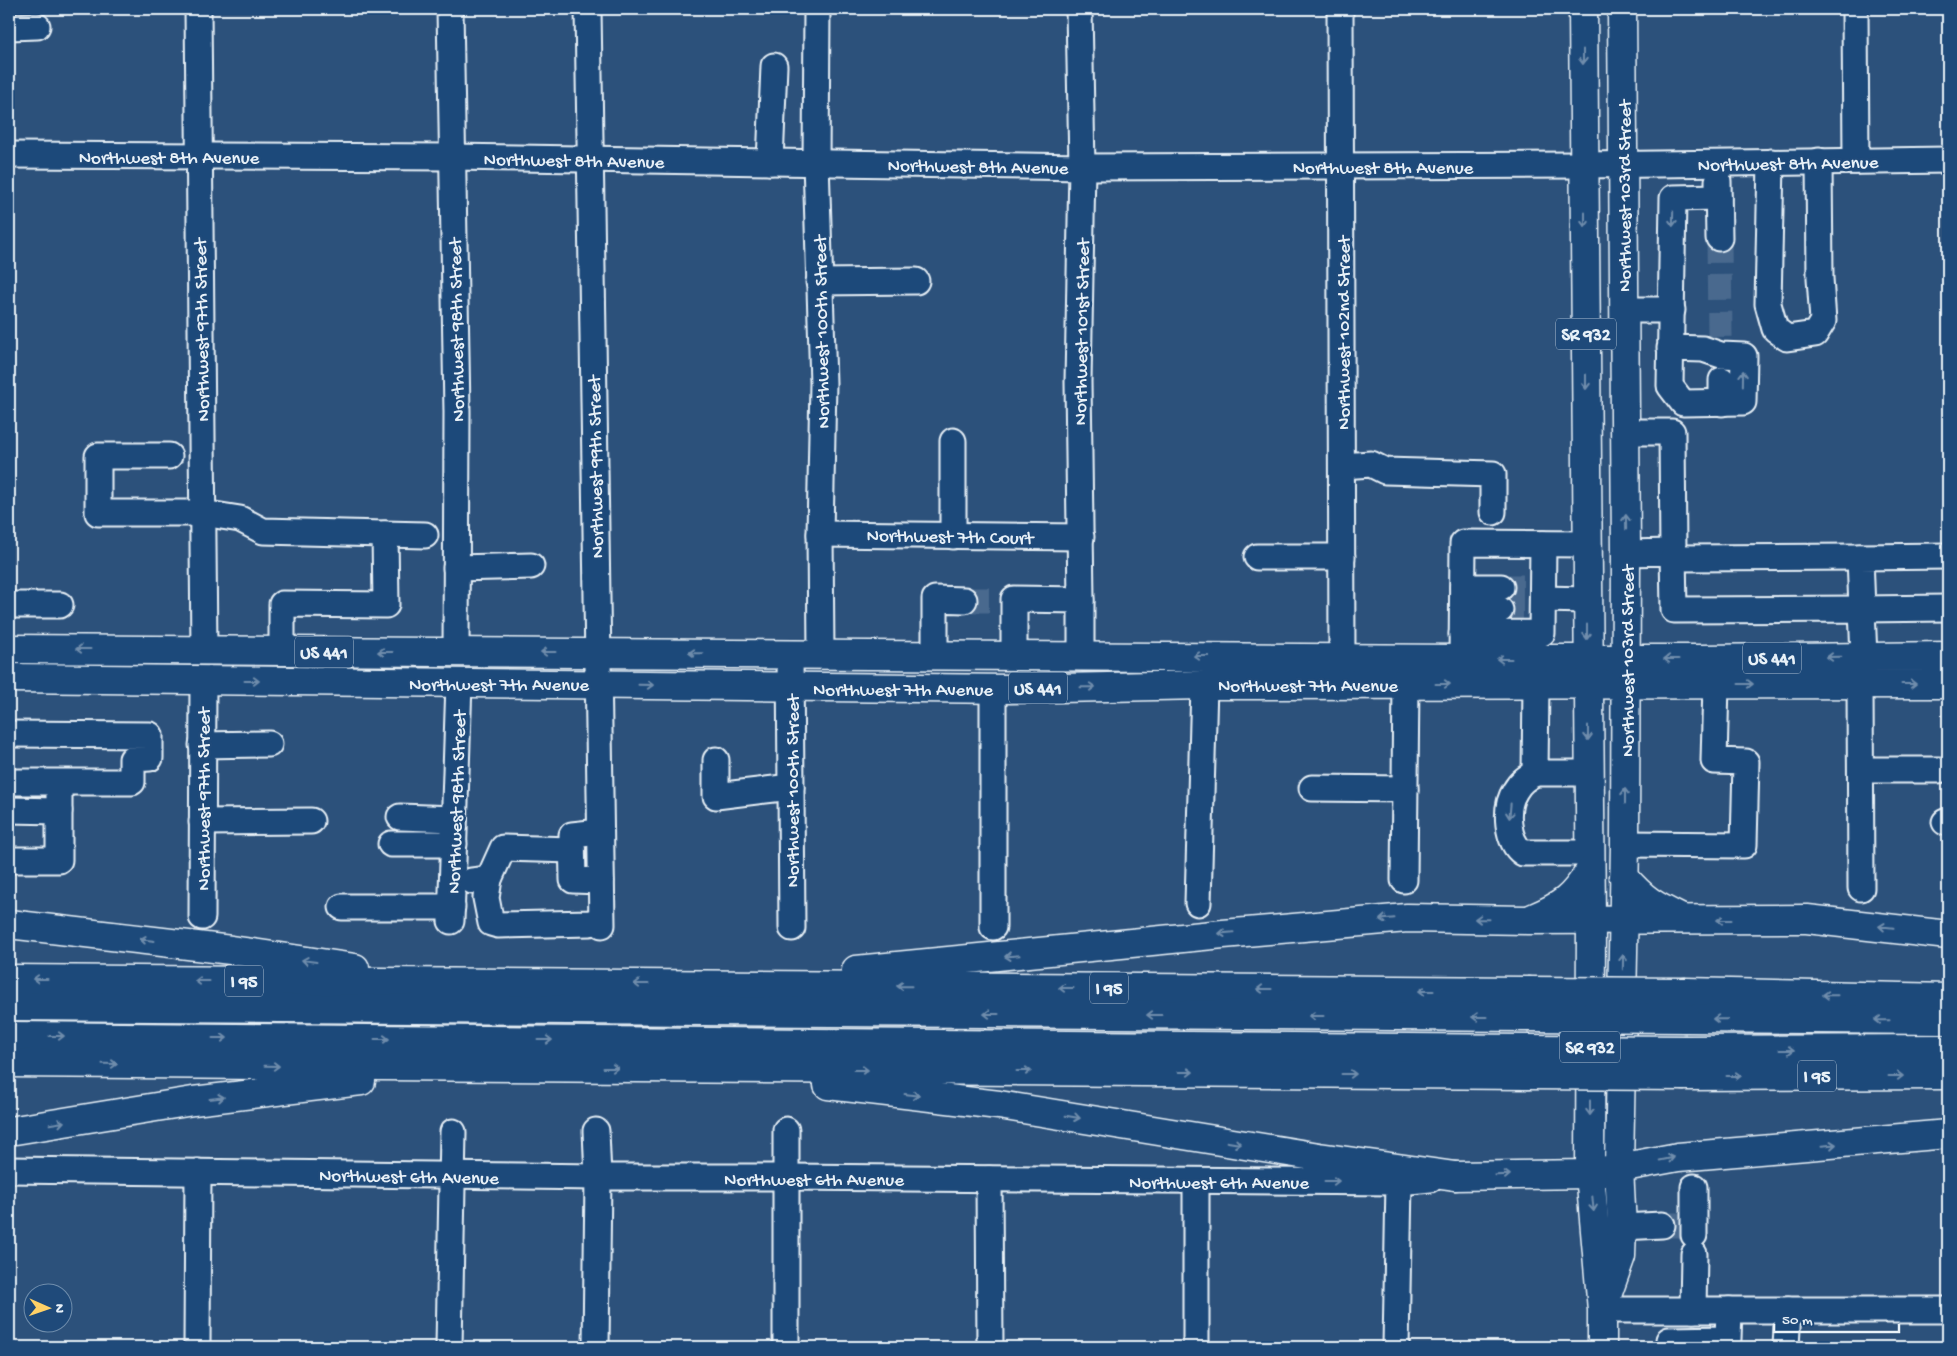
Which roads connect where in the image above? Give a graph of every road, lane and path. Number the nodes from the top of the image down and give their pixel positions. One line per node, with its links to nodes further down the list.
1 (198, 9): 14 (street, Northwest 97th Street)
2 (450, 9): 15 (street, Northwest 98th Street)
3 (588, 9): 16 (street, Northwest 99th Street)
4 (817, 9): 20 (street, Northwest 100th Street)
5 (1079, 9): 27 (street, Northwest 101st Street)
6 (1340, 9): 26 (street, Northwest 102nd Street)
7 (1583, 9): 24 (main road, Northwest 103rd Street / SR 932, one-way to 24)
8 (1622, 9): 25 (main road, Northwest 103rd Street / SR 932)
9 (1855, 9): 18 (street)
10 (37, 26): 11 (street)
11 (9, 27)
12 (774, 66): 19 (street)
13 (9, 155): 14 (street, Northwest 8th Avenue)
14 (198, 156): 15 (street, Northwest 8th Avenue); 40 (street, Northwest 97th Street)
15 (452, 157): 16 (street, Northwest 8th Avenue); 55 (street, Northwest 98th Street)
16 (591, 159): 19 (street, Northwest 8th Avenue); 69 (street, Northwest 99th Street)
17 (1948, 160): 18 (street, Northwest 8th Avenue)
18 (1856, 161): 22 (street, Northwest 8th Avenue)
19 (770, 162): 20 (street, Northwest 8th Avenue)
20 (816, 162): 27 (street, Northwest 8th Avenue); 31 (street, Northwest 100th Street)
21 (1771, 162): 22 (street, Northwest 8th Avenue); 22 (street); 23 (street, Northwest 8th Avenue)
22 (1819, 162)
23 (1718, 163): 25 (street, Northwest 8th Avenue); 28 (street)
24 (1584, 165): 25 (street, Northwest 8th Avenue); 26 (street, Northwest 8th Avenue); 47 (main road, Northwest 103rd Street / SR 932, one-way to 47)
25 (1623, 165): 32 (main road, Northwest 103rd Street / SR 932)
26 (1341, 166): 27 (street, Northwest 8th Avenue); 38 (street, Northwest 102nd Street)
27 (1082, 167): 45 (street, Northwest 101st Street)
28 (1718, 197): 29 (street); 33 (street, one-way to 33)
29 (1719, 238)
30 (916, 281): 31 (street)
31 (819, 282): 42 (street, Northwest 100th Street)
32 (1624, 310): 33 (street); 35 (main road, Northwest 103rd Street / SR 932)
33 (1672, 310): 34 (street)
34 (1670, 348): 34 (street, one-way to 34)
35 (1625, 432): 48 (main road, Northwest 103rd Street / SR 932, one-way to 35); 49 (street)
36 (953, 441): 44 (street)
37 (169, 456): 40 (street)
38 (1342, 466): 39 (street); 52 (street, Northwest 102nd Street)
39 (1493, 512)
40 (202, 513): 41 (street); 66 (street, Northwest 97th Street)
41 (385, 534): 43 (street); 67 (street)
42 (820, 534): 44 (street, Northwest 7th Court); 71 (street, Northwest 100th Street)
43 (425, 535)
44 (953, 536): 45 (street, Northwest 7th Court)
45 (1080, 537): 57 (street, Northwest 101st Street)
46 (1543, 544): 47 (street); 63 (street); 64 (street)
47 (1587, 544): 58 (main road, Northwest 103rd Street / SR 932)
48 (1626, 553): 49 (street); 78 (main road, Northwest 103rd Street / SR 932)
49 (1673, 555): 53 (street); 62 (street)
50 (1948, 556): 53 (street)
51 (1257, 557): 52 (street)
52 (1342, 557): 76 (street, Northwest 102nd Street)
53 (1860, 557): 62 (street)
54 (531, 566): 55 (street)
55 (456, 568): 68 (street, Northwest 98th Street)
56 (964, 600): 72 (street)
57 (1081, 600): 73 (street); 74 (street, Northwest 101st Street)
58 (1587, 600): 63 (street); 79 (main road, Northwest 103rd Street / SR 932, one-way to 79)
59 (9, 605): 60 (street)
60 (60, 605)
61 (1948, 608): 62 (street)
62 (1862, 609): 77 (street)
63 (1530, 617): 64 (main road, Northwest 7th Avenue / US 441); 64 (street); 79 (main road, Northwest 7th Avenue / US 441); 86 (main road, Northwest 7th Avenue / US 441, one-way to 63); 99 (street)
64 (1463, 623): 76 (main road, Northwest 7th Avenue / US 441)
65 (9, 649): 66 (main road, Northwest 7th Avenue / US 441, one-way to 65)
66 (204, 650): 67 (main road, Northwest 7th Avenue / US 441); 81 (main road)
67 (282, 652): 68 (main road, Northwest 7th Avenue / US 441, one-way to 67)
68 (456, 652): 69 (main road, Northwest 7th Avenue / US 441, one-way to 68)
69 (597, 652): 70 (main road, Northwest 7th Avenue / US 441, one-way to 69); 84 (street, Northwest 99th Street)
70 (790, 654): 71 (main road, Northwest 7th Avenue / US 441); 90 (street, Northwest 100th Street)
71 (821, 654): 72 (main road, Northwest 7th Avenue / US 441)
72 (935, 655): 73 (main road, Northwest 7th Avenue / US 441)
73 (1014, 655): 74 (main road, Northwest 7th Avenue / US 441)
74 (1081, 655): 76 (main road, Northwest 7th Avenue / US 441, one-way to 74); 91 (main road)
75 (1948, 656): 77 (main road, Northwest 7th Avenue / US 441)
76 (1342, 657): 85 (main road)
77 (1864, 657): 78 (main road, Northwest 7th Avenue / US 441, one-way to 78)
78 (1626, 671): 79 (main road, Northwest 7th Avenue / US 441); 87 (main road, Northwest 7th Avenue / US 441); 115 (main road, Northwest 103rd Street / SR 932, one-way to 78)
79 (1588, 672): 100 (main road, Northwest 103rd Street / SR 932, one-way to 100)
80 (9, 678): 81 (main road, Northwest 7th Avenue / US 441)
81 (87, 679): 82 (main road, Northwest 7th Avenue / US 441)
82 (203, 681): 83 (main road, Northwest 7th Avenue / US 441, one-way to 83); 94 (street, Northwest 97th Street)
83 (458, 683): 84 (main road, Northwest 7th Avenue / US 441); 109 (street, Northwest 98th Street)
84 (597, 684): 90 (main road, Northwest 7th Avenue / US 441, one-way to 90); 112 (street, Northwest 99th Street)
85 (1204, 684): 86 (main road, Northwest 7th Avenue / US 441); 92 (main road, Northwest 7th Avenue / US 441, one-way to 85); 125 (street)
86 (1406, 684): 105 (street)
87 (1716, 684): 88 (main road, Northwest 7th Avenue / US 441, one-way to 88); 115 (street)
88 (1860, 684): 89 (main road, Northwest 7th Avenue / US 441, one-way to 89); 97 (street)
89 (1948, 684)
90 (790, 687): 91 (main road, Northwest 7th Avenue / US 441); 103 (street, Northwest 100th Street)
91 (926, 687): 92 (main road, Northwest 7th Avenue / US 441)
92 (993, 689): 133 (street)
93 (9, 734): 102 (street)
94 (202, 744): 95 (street); 111 (street, Northwest 97th Street)
95 (269, 744)
96 (716, 760): 103 (street)
97 (1860, 770): 98 (street); 124 (street)
98 (1939, 770)
99 (1535, 773): 100 (street); 118 (street, one-way to 118)
100 (1588, 773): 118 (main road, Northwest 103rd Street / SR 932)
101 (9, 782): 102 (street)
102 (59, 782): 107 (street)
103 (791, 787): 134 (street, Northwest 100th Street)
104 (1312, 788): 105 (street)
105 (1405, 788): 121 (street)
106 (9, 810): 107 (street)
107 (59, 811): 117 (street)
108 (400, 817): 109 (street)
109 (454, 819): 114 (street, Northwest 98th Street)
110 (311, 821): 111 (street)
111 (202, 822): 127 (street, Northwest 97th Street)
112 (600, 832): 116 (street); 122 (street, Northwest 99th Street)
113 (391, 844): 114 (street)
114 (454, 844): 123 (street, Northwest 98th Street)
115 (1625, 844): 119 (main road, Northwest 103rd Street / SR 932)
116 (572, 850): 120 (street); 122 (street)
117 (9, 860)
118 (1590, 862): 128 (main road); 129 (main road, Northwest 103rd Street / SR 932)
119 (1624, 877): 130 (main road, Northwest 103rd Street / SR 932); 131 (main road)
120 (489, 879): 122 (street, Northwest 99th Street); 123 (street)
121 (1404, 880)
122 (601, 881)
123 (452, 882): 126 (street, Northwest 98th Street)
124 (1862, 888)
125 (1198, 903)
126 (342, 907)
127 (202, 917)
128 (1527, 920): 129 (main road); 138 (main road, one-way to 138)
129 (1591, 920): 130 (main road); 160 (main road, Northwest 103rd Street / SR 932, one-way to 160)
130 (1624, 920): 131 (main road); 157 (main road, Northwest 103rd Street / SR 932, one-way to 130)
131 (1684, 920): 135 (main road, one-way to 131)
132 (9, 924): 137 (main road, one-way to 132)
133 (993, 927)
134 (792, 928)
135 (1948, 935)
136 (9, 979): 137 (main road, I 95, one-way to 136)
137 (478, 983): 138 (main road, I 95, one-way to 137)
138 (690, 984): 140 (main road, I 95, one-way to 138)
139 (1948, 998): 141 (main road, I 95, one-way to 141)
140 (1527, 1004): 141 (main road, I 95, bridge); 142 (main road, one-way to 142)
141 (1686, 1005): 143 (main road, one-way to 141)
142 (9, 1006)
143 (1948, 1020)
144 (9, 1036): 146 (main road, one-way to 146)
145 (1948, 1049): 148 (main road, one-way to 145)
146 (1527, 1062): 148 (main road, I 95, bridge); 150 (main road, I 95, one-way to 146)
147 (9, 1063): 149 (main road, I 95, one-way to 149)
148 (1685, 1063): 151 (main road, I 95, one-way to 151)
149 (474, 1067): 150 (main road, I 95, one-way to 150); 153 (main road, one-way to 149)
150 (690, 1069): 162 (main road, one-way to 162)
151 (1948, 1075)
152 (786, 1130): 163 (street)
153 (9, 1131)
154 (596, 1131): 164 (street)
155 (453, 1132): 161 (street)
156 (1948, 1134): 157 (main road, Northwest 6th Avenue, one-way to 156)
157 (1619, 1168): 160 (main road, Northwest 6th Avenue); 169 (main road, Northwest 103rd Street / SR 932)
158 (9, 1170): 159 (street, Northwest 6th Avenue)
159 (198, 1172): 161 (street, Northwest 6th Avenue); 177 (street)
160 (1590, 1174): 162 (main road, Northwest 6th Avenue, one-way to 160); 171 (main road, Northwest 103rd Street / SR 932, one-way to 171)
161 (453, 1176): 164 (street, Northwest 6th Avenue); 178 (street)
162 (1455, 1176): 167 (street, Northwest 6th Avenue)
163 (786, 1177): 164 (street, Northwest 6th Avenue); 165 (street, Northwest 6th Avenue); 180 (street)
164 (598, 1178): 179 (street)
165 (989, 1179): 166 (street, Northwest 6th Avenue); 181 (street)
166 (1196, 1181): 167 (street, Northwest 6th Avenue, one-way to 167); 182 (street)
167 (1399, 1182): 183 (street)
168 (1694, 1187): 170 (street)
169 (1622, 1226): 170 (street); 171 (main road, Northwest 103rd Street / SR 932)
170 (1685, 1233): 172 (street)
171 (1602, 1310): 172 (street); 184 (main road, Northwest 103rd Street / SR 932)
172 (1681, 1310): 173 (street); 176 (street)
173 (1729, 1310): 174 (street); 176 (street)
174 (1788, 1310): 175 (street); 185 (street)
175 (1948, 1310)
176 (1669, 1344)
177 (197, 1347)
178 (450, 1347)
179 (596, 1347)
180 (786, 1347)
181 (990, 1347)
182 (1196, 1347)
183 (1396, 1347)
184 (1602, 1347)
185 (1786, 1347)

